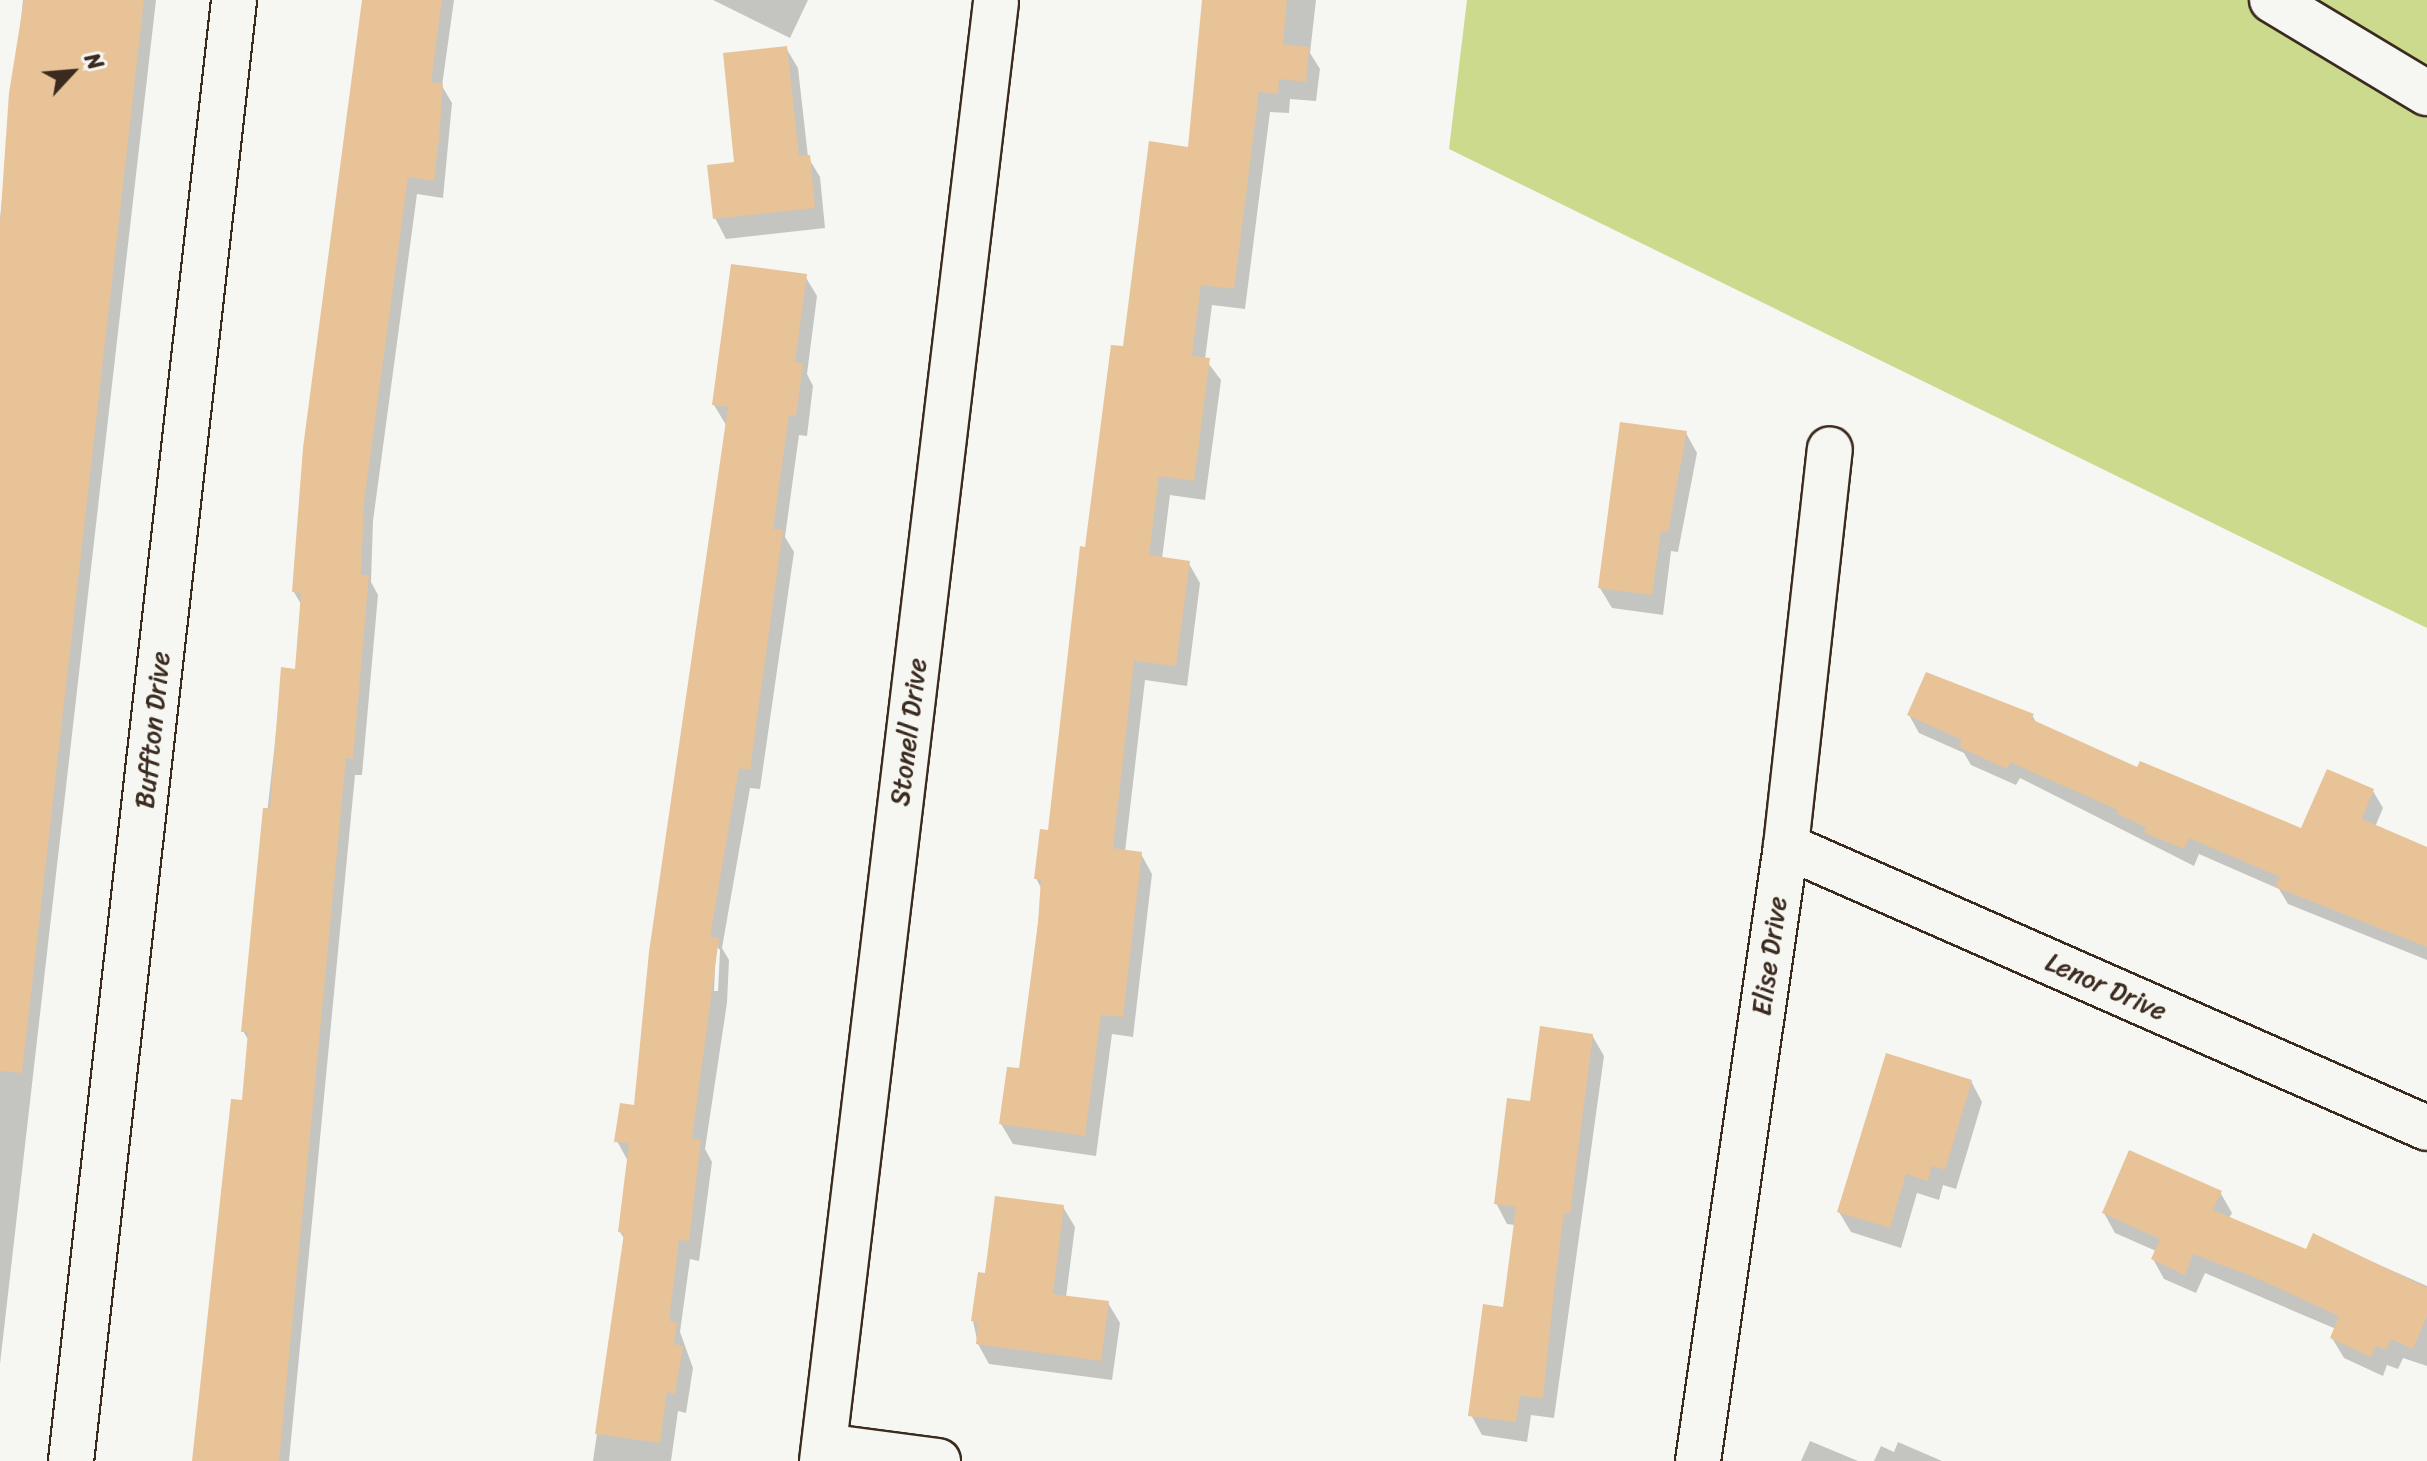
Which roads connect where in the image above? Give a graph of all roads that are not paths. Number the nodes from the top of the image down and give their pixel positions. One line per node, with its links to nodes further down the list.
1 (234, 0): 9 (street, Buffton Drive)
2 (2272, 0): 4 (street)
3 (996, 2): 8 (street, Stonell Drive)
4 (2427, 93)
5 (1830, 449): 6 (street, Elise Drive)
6 (1786, 846): 7 (street, Lenor Drive); 11 (street, Elise Drive)
7 (2427, 1128)
8 (823, 1454): 10 (street)
9 (71, 1461)
10 (938, 1461)
11 (1698, 1461)

